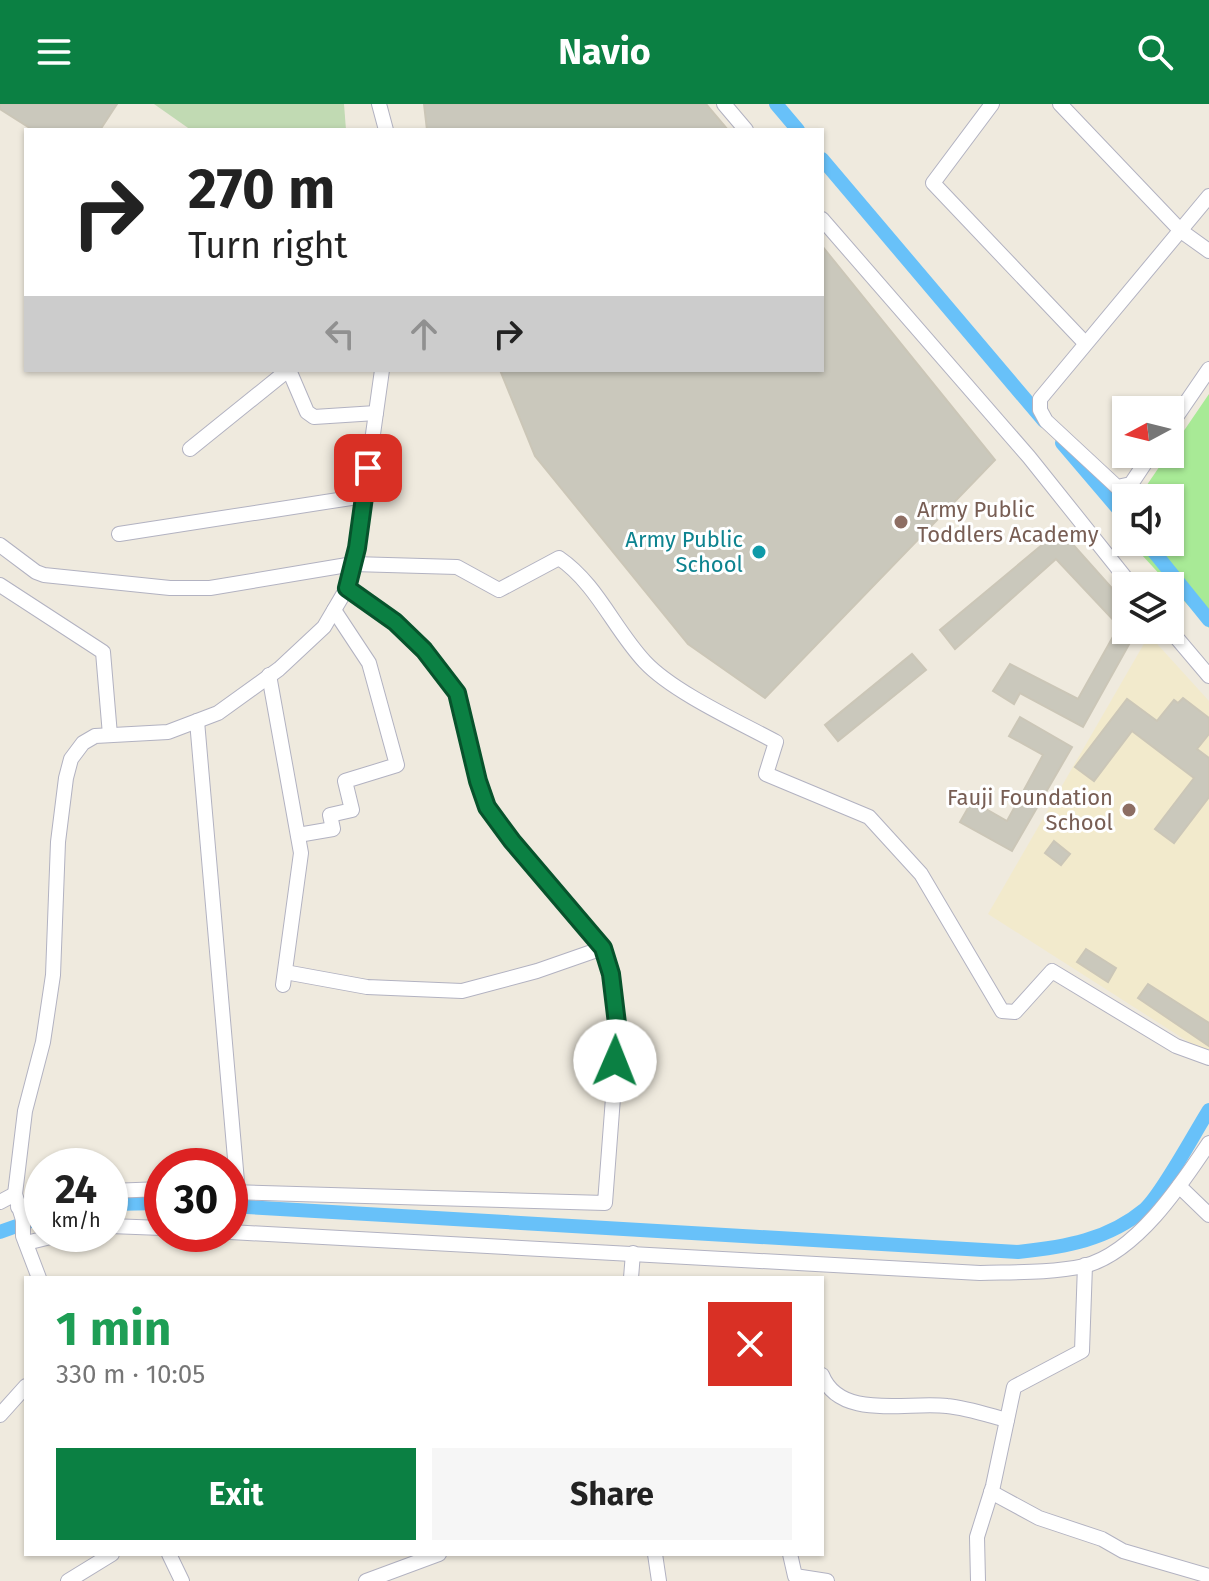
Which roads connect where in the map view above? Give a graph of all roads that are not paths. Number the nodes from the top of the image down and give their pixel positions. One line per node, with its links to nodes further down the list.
1 (379, 104): 5 (street)
2 (724, 104): 6 (street)
3 (992, 104): 11 (street)
4 (1060, 104): 9 (street)
5 (385, 128)
6 (744, 128)
7 (1209, 196): 9 (street)
8 (824, 221): 24 (street)
9 (1181, 231): 10 (street); 11 (street)
10 (1209, 251)
11 (1085, 343): 19 (street)
12 (1209, 369): 16 (street)
13 (286, 372): 18 (street)
14 (289, 372): 17 (street)
15 (382, 372): 17 (street)
16 (1184, 406)
17 (376, 413): 20 (street)
18 (190, 449)
19 (1142, 468)
20 (364, 496): 21 (street); 23 (street)
21 (119, 534)
22 (0, 545): 23 (street)
23 (353, 564): 26 (street); 35 (street)
24 (1121, 572)
25 (0, 585): 32 (street)
26 (347, 588): 27 (street); 34 (street)
27 (334, 610): 29 (street); 33 (street)
28 (1182, 644): 30 (street)
29 (269, 675): 31 (street); 33 (street)
30 (1209, 676)
31 (197, 721): 32 (street); 37 (street)
32 (110, 735): 40 (street)
33 (298, 835): 34 (street)
34 (603, 948): 39 (street)
35 (1209, 1058)
36 (1209, 1143): 38 (street)
37 (231, 1148)
38 (1179, 1186): 41 (street); 47 (street)
39 (248, 1192)
40 (10, 1203): 43 (street)
41 (1209, 1215)
42 (248, 1233): 45 (street)
43 (24, 1239)
44 (29, 1252): 48 (street)
45 (633, 1253): 46 (street); 49 (street)
46 (747, 1261): 47 (street); 50 (street)
47 (1085, 1265): 54 (street)
48 (38, 1276)
49 (631, 1276)
50 (751, 1276)
51 (824, 1381): 54 (street)
52 (24, 1388): 53 (street)
53 (0, 1415)
54 (1007, 1420): 55 (street)
55 (991, 1492): 61 (street); 67 (street)
56 (109, 1556): 62 (street)
57 (170, 1556): 63 (street)
58 (434, 1556): 64 (street)
59 (655, 1556): 65 (street)
60 (790, 1556): 66 (street)
61 (1209, 1576)
62 (68, 1581)
63 (182, 1581)
64 (366, 1581)
65 (659, 1581)
66 (827, 1581)
67 (978, 1581)

